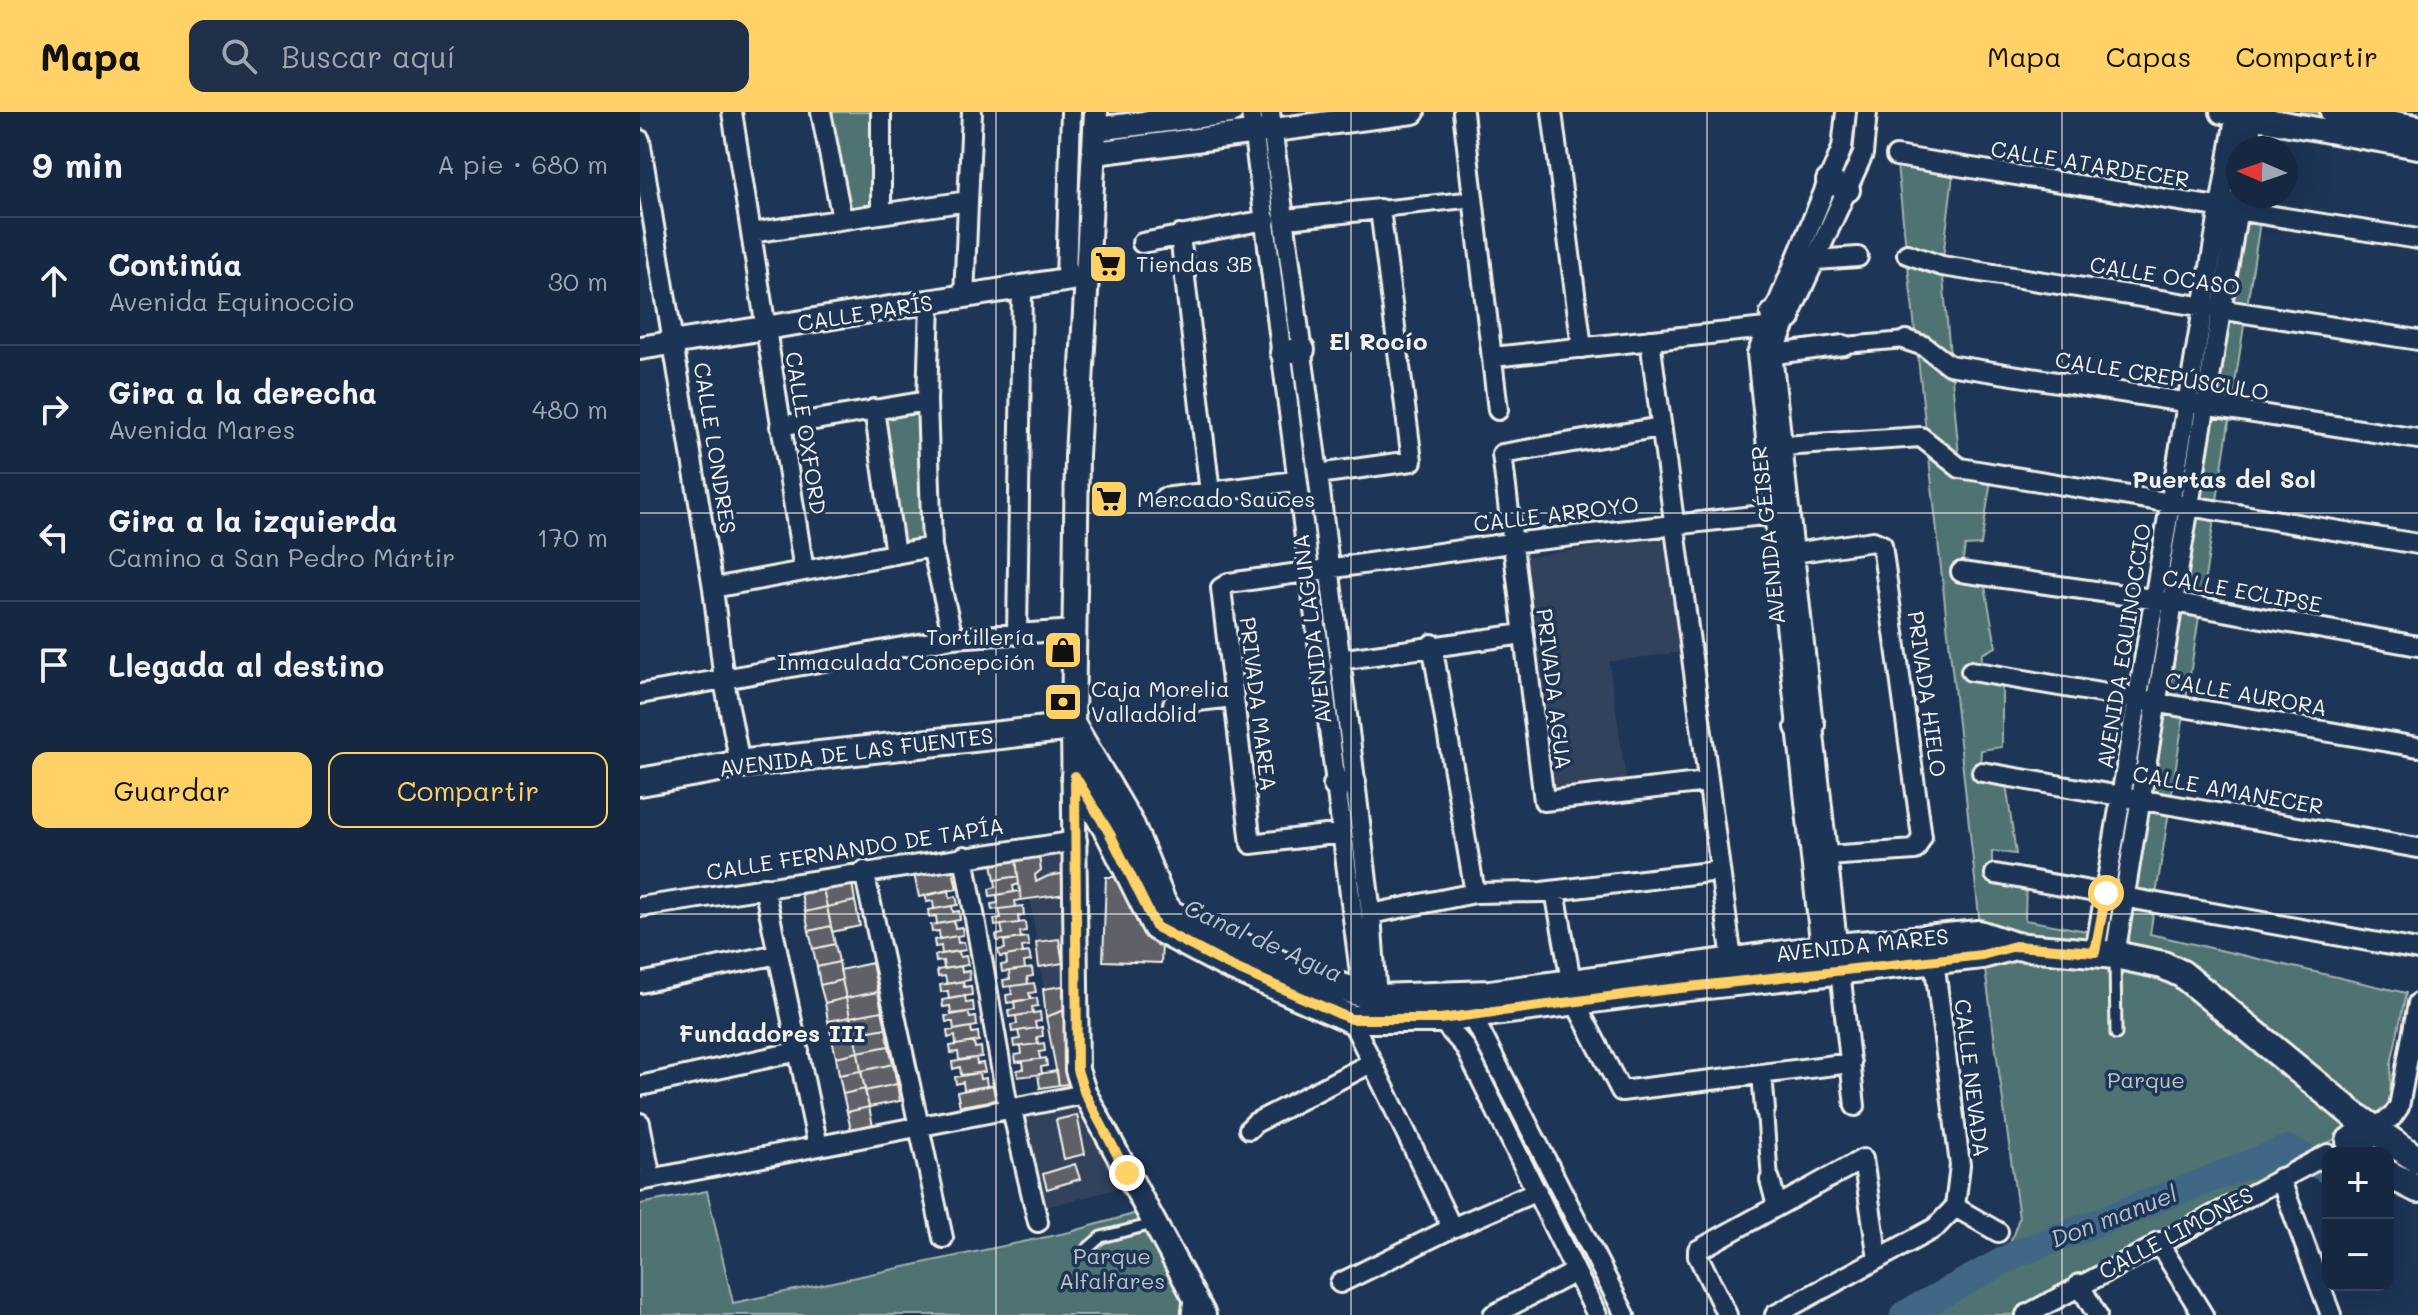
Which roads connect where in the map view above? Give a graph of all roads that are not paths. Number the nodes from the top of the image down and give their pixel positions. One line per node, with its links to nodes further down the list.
1 (732, 112): 35 (street, CALLE OXFORD)
2 (821, 112): 32 (street)
3 (881, 112): 31 (street)
4 (972, 112): 25 (street)
5 (1071, 112): 43 (street)
6 (1231, 112): 14 (street)
7 (1413, 112): 15 (street)
8 (1463, 112): 24 (street)
9 (1552, 112): 56 (street)
10 (1846, 112): 23 (street, AVENIDA GÉISER)
11 (1867, 112): 23 (street, AVENIDA GÉISER)
12 (2332, 112): 16 (street)
13 (2240, 114): 17 (street, AVENIDA EQUINOCCIO); 18 (street); 20 (street)
14 (1096, 120): 21 (street)
15 (1262, 121): 21 (street); 33 (street, AVENIDA LAGUNA); 34 (street, AVENIDA LAGUNA)
16 (2418, 127)
17 (2238, 136)
18 (2245, 136)
19 (640, 140): 26 (street, CALLE LONDRES)
20 (2418, 147)
21 (1095, 153): 42 (street)
22 (1896, 156): 27 (street, CALLE ATARDECER)
23 (1838, 186): 41 (street, AVENIDA GÉISER); 48 (street, AVENIDA GÉISER)
24 (1475, 199): 30 (street); 59 (street)
25 (968, 201): 31 (street); 45 (street)
26 (645, 202): 53 (street, CALLE LONDRES)
27 (2226, 205)
28 (2232, 208): 47 (street, AVENIDA EQUINOCCIO)
29 (2243, 208): 37 (street, CALLE ATARDECER)
30 (1380, 209): 33 (street); 69 (street)
31 (881, 213): 32 (street)
32 (842, 219): 35 (street)
33 (1287, 219): 57 (street, AVENIDA LAGUNA)
34 (1266, 220): 36 (street); 57 (street, AVENIDA LAGUNA)
35 (751, 233): 49 (street, CALLE OXFORD)
36 (1180, 235): 38 (street); 71 (street)
37 (2418, 239)
38 (1142, 243)
39 (1907, 254): 47 (street, CALLE OCASO)
40 (1858, 257): 41 (street)
41 (1816, 260): 48 (street, AVENIDA GÉISER)
42 (1090, 276): 43 (street, CALLE PARÍS); 87 (street)
43 (1066, 280): 44 (street, CALLE PARÍS)
44 (1022, 287): 45 (street, CALLE PARÍS); 89 (street)
45 (964, 297): 46 (street, CALLE PARÍS)
46 (930, 302): 49 (street, CALLE PARÍS); 60 (street)
47 (2213, 307): 52 (street, CALLE OCASO); 61 (street, AVENIDA EQUINOCCIO); 62 (street, AVENIDA EQUINOCCIO)
48 (1776, 320): 50 (street); 58 (street, AVENIDA GÉISER); 74 (street, AVENIDA GÉISER)
49 (765, 330): 53 (street, CALLE PARÍS); 65 (street, CALLE OXFORD)
50 (1650, 340): 56 (street); 66 (street)
51 (1906, 340): 54 (street); 61 (street, CALLE CREPÚSCULO)
52 (2418, 340)
53 (674, 343): 55 (street, CALLE PARÍS); 85 (street, CALLE LONDRES)
54 (1844, 345): 58 (street)
55 (640, 348)
56 (1582, 348): 59 (street)
57 (1292, 351): 69 (street, AVENIDA LAGUNA); 70 (street, AVENIDA LAGUNA)
58 (1775, 354): 68 (street, AVENIDA GÉISER)
59 (1493, 357): 64 (street)
60 (927, 401): 63 (street); 78 (street)
61 (2188, 405): 62 (street, CALLE CREPÚSCULO); 73 (street, AVENIDA EQUINOCCIO)
62 (2208, 408): 67 (street, CALLE CREPÚSCULO); 73 (street, AVENIDA EQUINOCCIO)
63 (874, 409): 65 (street); 80 (street)
64 (1498, 410)
65 (780, 426): 82 (street, CALLE OXFORD)
66 (1661, 427): 75 (street); 76 (street, PRIVADA AGUA)
67 (2418, 439)
68 (1783, 446): 73 (street); 74 (street, AVENIDA GÉISER)
69 (1318, 474): 81 (street, AVENIDA LAGUNA)
70 (1295, 481): 71 (street); 84 (street, AVENIDA LAGUNA)
71 (1210, 493): 72 (street)
72 (1164, 498)
73 (2181, 505): 77 (street); 86 (street, AVENIDA EQUINOCCIO)
74 (1782, 513): 75 (street, CALLE ARROYO); 79 (street, AVENIDA GÉISER); 100 (street, AVENIDA GÉISER)
75 (1674, 524): 76 (street, CALLE ARROYO); 107 (street)
76 (1510, 543): 81 (street, CALLE ARROYO); 88 (street, PRIVADA AGUA)
77 (2418, 544)
78 (932, 547): 80 (street); 90 (street)
79 (1794, 553): 100 (street, AVENIDA GÉISER); 114 (street, PRIVADA HIELO)
80 (895, 554): 82 (street)
81 (1329, 570): 84 (street, PRIVADA MAREA); 93 (street, AVENIDA LAGUNA)
82 (804, 571): 85 (street)
83 (1961, 572): 86 (street, CALLE ECLIPSE)
84 (1307, 573): 97 (street, PRIVADA MAREA); 108 (street, AVENIDA LAGUNA)
85 (713, 588): 95 (street, CALLE LONDRES)
86 (2164, 601): 92 (street, CALLE ECLIPSE); 98 (street, AVENIDA EQUINOCCIO)
87 (1075, 630): 89 (street); 101 (street)
88 (1523, 634): 91 (street); 107 (street, PRIVADA AGUA)
89 (1017, 635): 90 (street)
90 (953, 638): 95 (street)
91 (1432, 644): 93 (street); 120 (street)
92 (2418, 646)
93 (1339, 660): 108 (street, AVENIDA LAGUNA)
94 (1971, 671): 98 (street, CALLE AURORA)
95 (724, 681): 96 (street); 103 (street, CALLE LONDRES)
96 (640, 694)
97 (1233, 697): 99 (street); 110 (street, PRIVADA MAREA)
98 (2149, 702): 102 (street, CALLE AURORA); 109 (street, AVENIDA EQUINOCCIO)
99 (1173, 704)
100 (1805, 726): 114 (street, AVENIDA GÉISER); 129 (street, AVENIDA GÉISER)
101 (1073, 727): 103 (main road, AVENIDA DE LAS FUENTES); 105 (street); 134 (main road, AVENIDA MARES)
102 (2418, 747)
103 (740, 764): 106 (main road, AVENIDA DE LAS FUENTES)
104 (1982, 772): 109 (street, CALLE AMANECER)
105 (1075, 776): 111 (street); 134 (main road, AVENIDA MARES)
106 (640, 782)
107 (1707, 782): 116 (street)
108 (1344, 783): 110 (street, AVENIDA LAGUNA); 123 (street, AVENIDA LAGUNA)
109 (2132, 798): 112 (street, CALLE AMANECER); 121 (street, AVENIDA EQUINOCCIO)
110 (1342, 833): 134 (street, AVENIDA LAGUNA)
111 (1077, 841): 113 (street, CALLE FERNANDO DE TAPÍA); 143 (street)
112 (2418, 848)
113 (964, 856): 115 (street, CALLE FERNANDO DE TAPÍA); 144 (street)
114 (1827, 856): 129 (street, AVENIDA GÉISER)
115 (864, 871): 118 (street, CALLE FERNANDO DE TAPÍA); 148 (street)
116 (1718, 871): 119 (street); 128 (street)
117 (1995, 874): 121 (street)
118 (764, 887): 122 (street, CALLE FERNANDO DE TAPÍA); 127 (street)
119 (1555, 891): 120 (street); 132 (street)
120 (1475, 893): 123 (street)
121 (2115, 894): 125 (street); 126 (street, AVENIDA EQUINOCCIO)
122 (640, 907)
123 (1371, 914): 134 (street, AVENIDA LAGUNA)
124 (1932, 948): 126 (main road, AVENIDA MARES); 129 (main road, AVENIDA MARES); 162 (street, CALLE NEVADA)
125 (2418, 950)
126 (2105, 953): 137 (lane); 149 (main road, AVENIDA MARES)
127 (778, 954): 131 (street); 138 (street)
128 (1732, 960): 129 (main road, AVENIDA MARES); 130 (main road, AVENIDA MARES)
129 (1830, 960): 130 (main road, AVENIDA MARES); 140 (street)
130 (1659, 980): 132 (main road, AVENIDA MARES)
131 (640, 983)
132 (1573, 992): 134 (main road, AVENIDA MARES); 135 (main road, AVENIDA MARES); 141 (street)
133 (2418, 1003): 149 (street)
134 (1363, 1005): 136 (main road, AVENIDA MARES); 139 (street)
135 (1472, 1015): 136 (main road, AVENIDA MARES); 179 (street)
136 (1440, 1019): 160 (street)
137 (2116, 1034)
138 (799, 1051): 142 (street); 151 (street)
139 (1371, 1063): 150 (street); 165 (street)
140 (1851, 1063): 141 (street); 145 (street)
141 (1762, 1074): 146 (street)
142 (640, 1086)
143 (1085, 1094): 144 (street); 164 (street)
144 (1010, 1106): 148 (street); 163 (street)
145 (1855, 1106)
146 (1765, 1110): 158 (street)
147 (640, 1123): 157 (street)
148 (917, 1125): 151 (street); 167 (street)
149 (2373, 1128): 152 (main road, CALLE LIMONES); 154 (main road, AVENIDA MARES)
150 (1249, 1129)
151 (818, 1146): 157 (street)
152 (2346, 1147)
153 (2322, 1159): 155 (street, CALLE LIMONES)
154 (2418, 1160)
155 (2288, 1175): 168 (street, CALLE LIMONES); 185 (street)
156 (2394, 1177): 159 (main road)
157 (646, 1180)
158 (1770, 1180): 161 (street)
159 (2418, 1189)
160 (1537, 1191): 165 (street); 171 (street)
161 (1777, 1206): 170 (street); 180 (street)
162 (1955, 1207): 166 (street); 170 (street)
163 (1038, 1222)
164 (1154, 1224): 169 (lane); 174 (street)
165 (1452, 1228): 172 (street)
166 (1998, 1232)
167 (943, 1238)
168 (2158, 1242): 173 (street, CALLE LIMONES); 184 (street)
169 (1086, 1250)
170 (1878, 1259): 181 (street)
171 (1575, 1272): 177 (street); 178 (street)
172 (1340, 1283)
173 (2079, 1284): 182 (street, CALLE LIMONES); 183 (street)
174 (1190, 1290): 175 (lane); 176 (street)
175 (1187, 1315)
176 (1204, 1315)
177 (1493, 1315)
178 (1597, 1315)
179 (1625, 1315)
180 (1727, 1315)
181 (1775, 1315)
182 (2026, 1315)
183 (2097, 1315)
184 (2203, 1315)
185 (2331, 1315)

